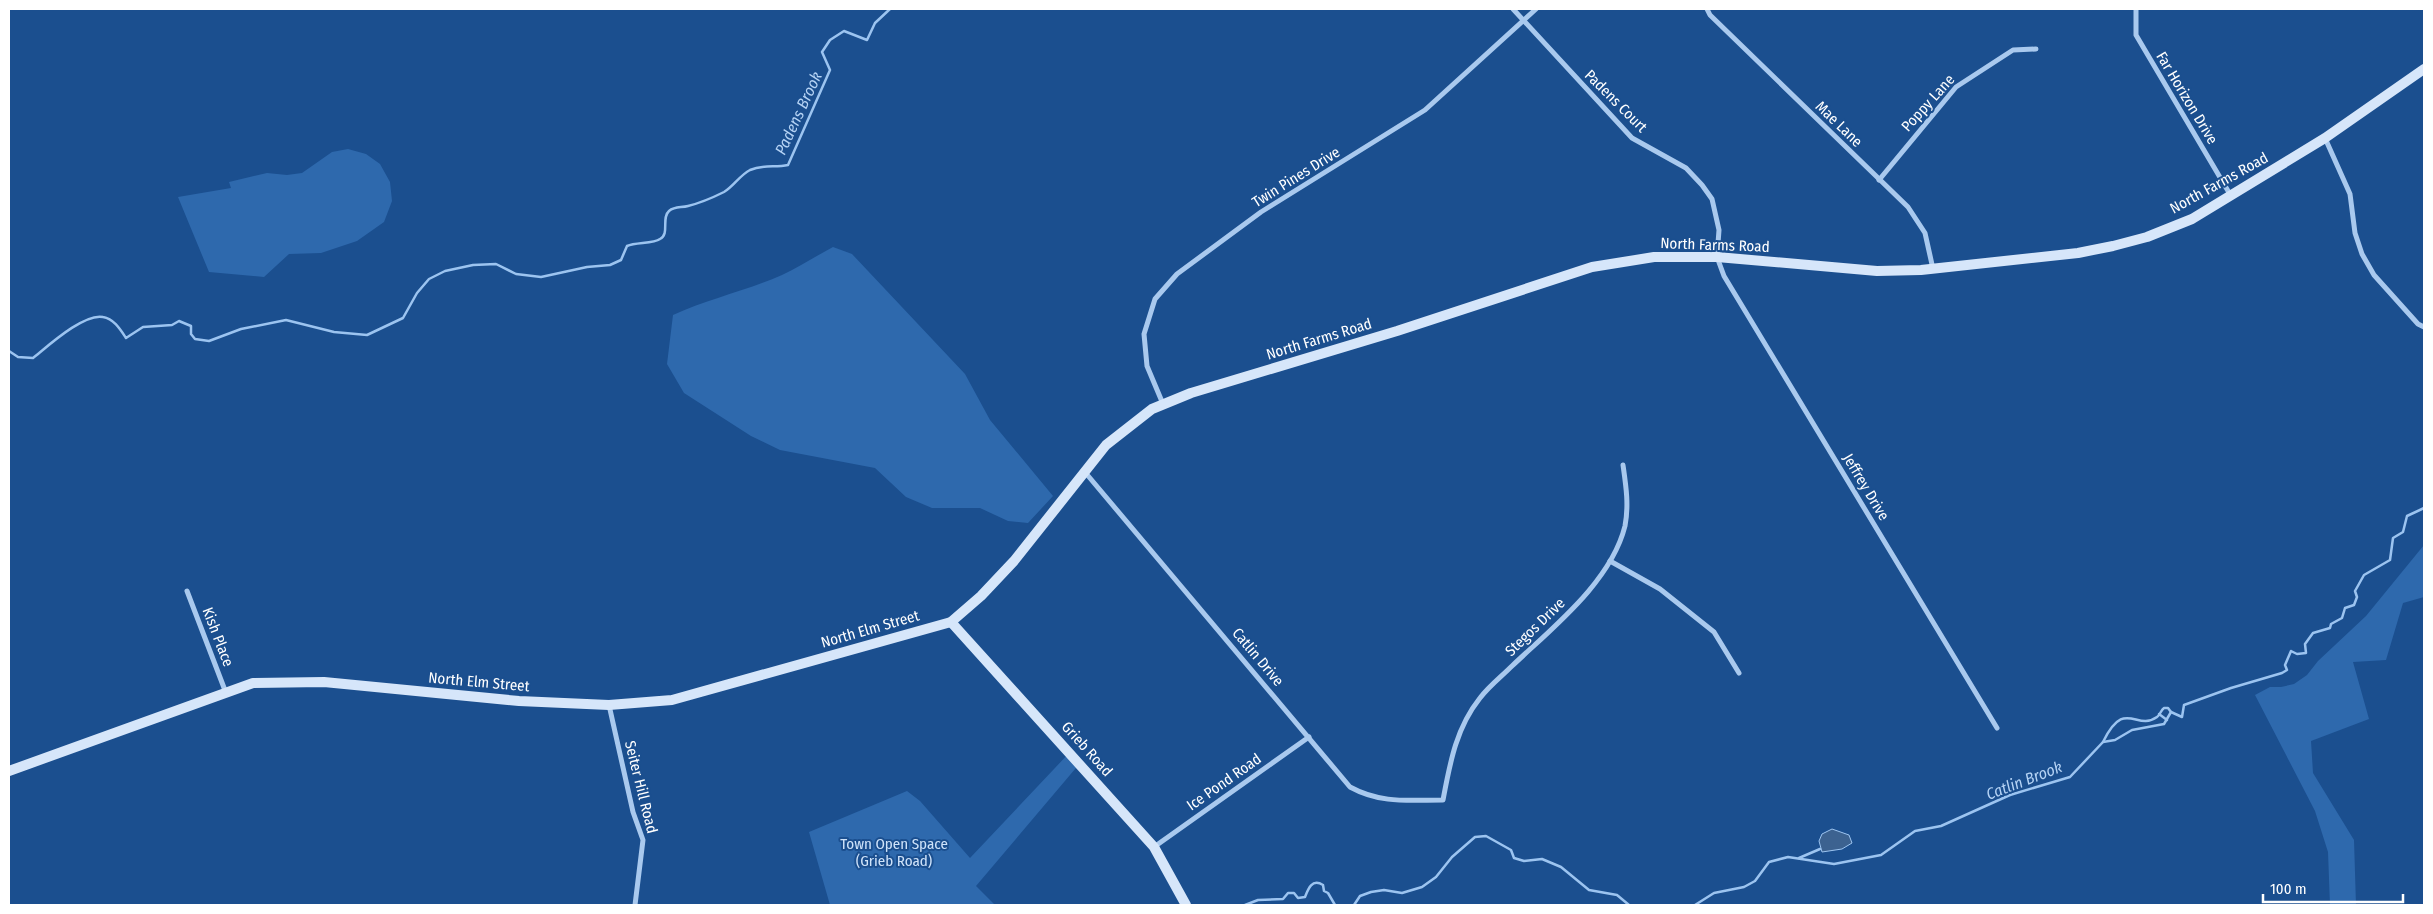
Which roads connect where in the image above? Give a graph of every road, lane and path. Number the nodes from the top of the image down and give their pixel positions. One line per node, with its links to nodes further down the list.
1 (1513, 9): 5 (street, Padens Court)
2 (1536, 9): 5 (street, Twin Pines Drive)
3 (1707, 9): 9 (street, Mae Lane)
4 (2136, 9): 10 (street, Far Horizon Drive)
5 (1523, 21): 11 (street, Padens Court); 14 (street, Twin Pines Drive)
6 (2036, 49): 9 (street, Poppy Lane)
7 (2424, 69): 8 (main road, North Farms Road)
8 (2325, 138): 10 (main road, North Farms Road); 13 (street)
9 (1879, 180): 12 (street, Mae Lane)
10 (2231, 196): 12 (main road, North Farms Road)
11 (1717, 257): 12 (main road, North Farms Road); 14 (main road, North Farms Road); 23 (street, Jeffrey Drive)
12 (1933, 269)
13 (2424, 327)
14 (1163, 404): 16 (main road, North Farms Road)
15 (1624, 465): 17 (street, Stegos Drive)
16 (1084, 471): 19 (main road, North Farms Road); 24 (street, Catlin Drive)
17 (1610, 561): 20 (street); 26 (street, Stegos Drive)
18 (187, 591): 21 (street, Kish Place)
19 (951, 622): 22 (main road, North Elm Street); 27 (main road, Grieb Road)
20 (1739, 673)
21 (226, 693): 22 (main road, North Elm Street); 25 (main road, North Elm Street)
22 (609, 705): 28 (street, Seiter Hill Road)
23 (1997, 728)
24 (1309, 737): 26 (street, Catlin Drive); 27 (street, Ice Pond Road)
25 (9, 771)
26 (1443, 800)
27 (1154, 847): 29 (main road, Grieb Road)
28 (634, 905)
29 (1186, 905)

